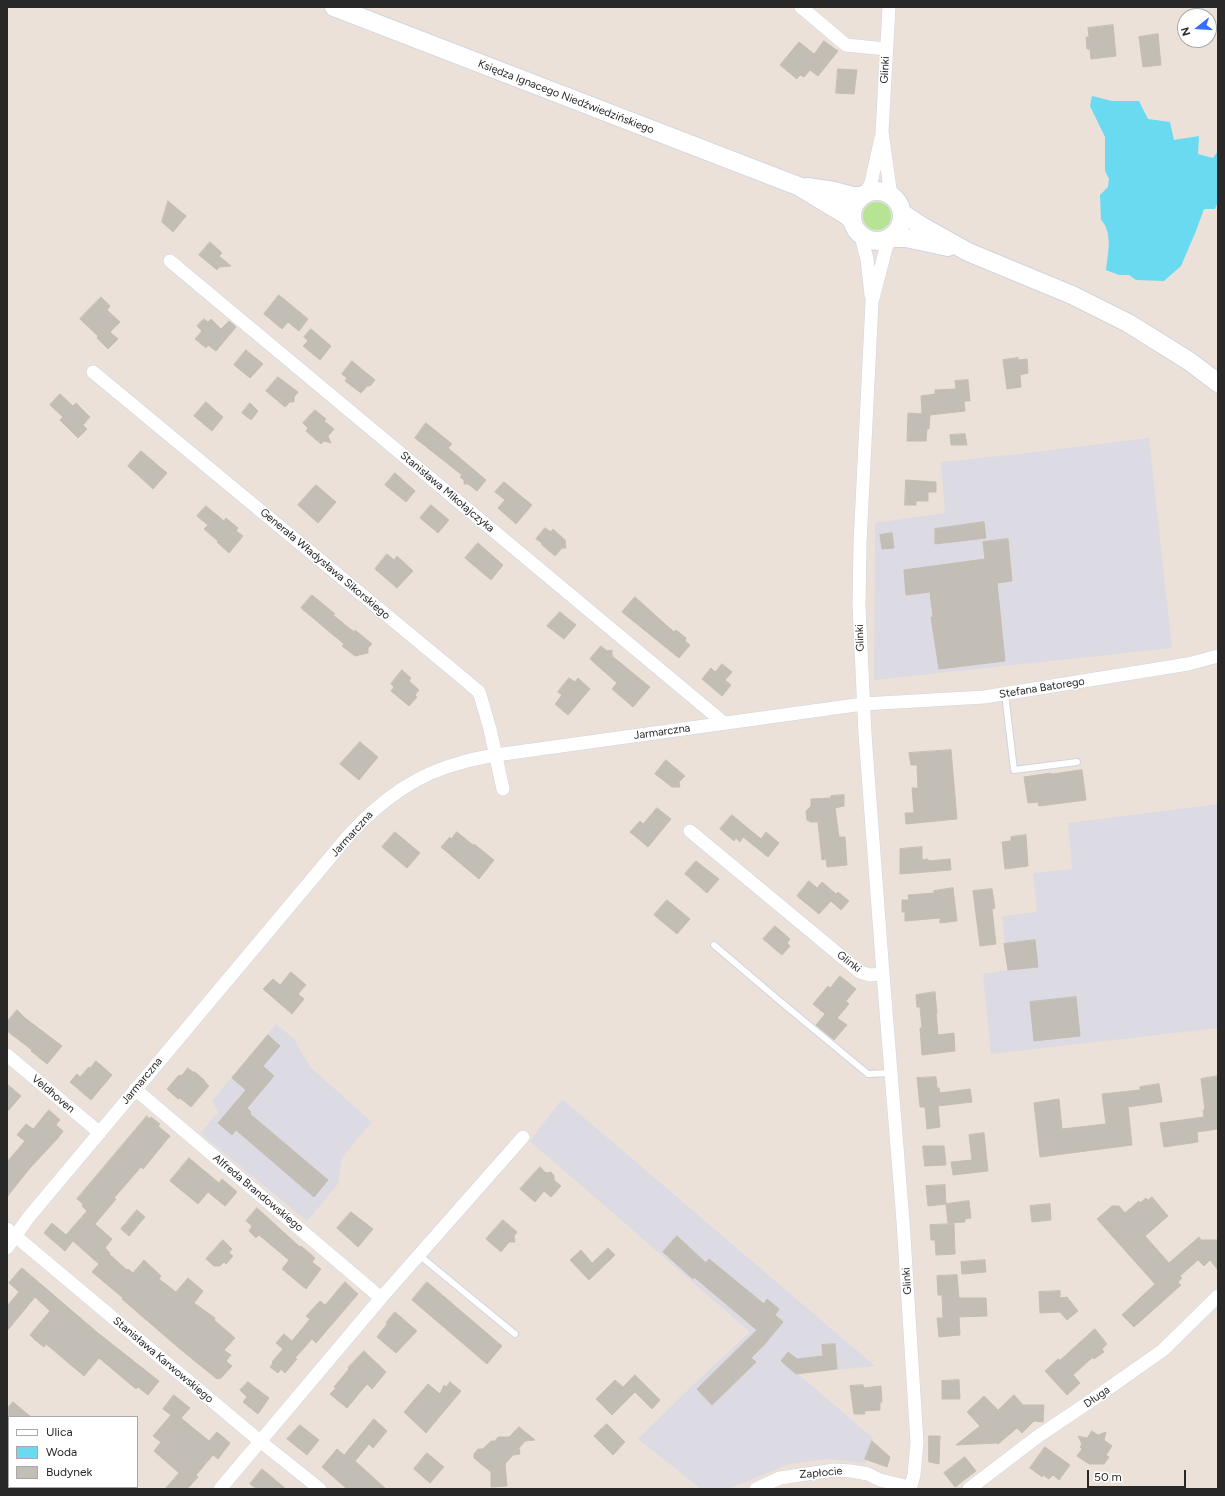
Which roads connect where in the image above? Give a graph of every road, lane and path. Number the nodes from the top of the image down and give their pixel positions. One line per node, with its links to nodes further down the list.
1 (334, 7): 6 (main road, Księdza Ignacego Niedźwiedzińskiego)
2 (801, 7): 4 (street)
3 (889, 7): 4 (street, Glinki)
4 (886, 49): 5 (street, Glinki)
5 (882, 132): 7 (street, Glinki); 8 (street, Glinki)
6 (798, 186): 7 (main road, Księdza Ignacego Niedźwiedzińskiego); 10 (main road, Księdza Ignacego Niedźwiedzińskiego)
7 (863, 195): 8 (main road); 10 (main road)
8 (891, 196): 9 (main road)
9 (902, 213): 12 (main road); 13 (main road)
10 (852, 220): 11 (main road)
11 (861, 236): 12 (main road); 15 (street, Glinki)
12 (891, 238): 13 (main road); 15 (street, Glinki)
13 (968, 252): 17 (main road)
14 (170, 261): 21 (street, Stanisława Mikołajczyka)
15 (872, 302): 20 (street, Glinki)
16 (93, 372): 22 (street, Generała Władysława Sikorskiego)
17 (1218, 383)
18 (1218, 656): 19 (street, Stefana Batorego)
19 (1005, 694): 20 (street, Stefana Batorego); 23 (lane)
20 (863, 704): 21 (street, Jarmarczna); 27 (street, Glinki)
21 (724, 723): 22 (street, Jarmarczna)
22 (496, 755): 24 (street, Generała Władysława Sikorskiego); 30 (street, Jarmarczna)
23 (1077, 762)
24 (503, 789)
25 (690, 831): 27 (street, Glinki)
26 (714, 945): 29 (lane)
27 (883, 974): 29 (street, Glinki)
28 (7, 1055): 31 (street, Veldhoven)
29 (890, 1072): 40 (street, Glinki)
30 (135, 1089): 31 (street, Jarmarczna); 37 (street, Alfreda Brandowskiego)
31 (100, 1133): 33 (street, Jarmarczna)
32 (523, 1137): 35 (street)
33 (11, 1232): 34 (street, Jarmarczna); 39 (street, Stanisława Karwowskiego)
34 (7, 1248)
35 (419, 1255): 37 (street); 38 (lane)
36 (1218, 1296): 44 (street, Długa)
37 (382, 1298): 39 (street)
38 (515, 1334)
39 (261, 1442): 41 (street); 42 (street, Stanisława Karwowskiego)
40 (910, 1488): 43 (street, Zapłocie)
41 (220, 1489)
42 (320, 1489)
43 (756, 1489)
44 (969, 1489)

